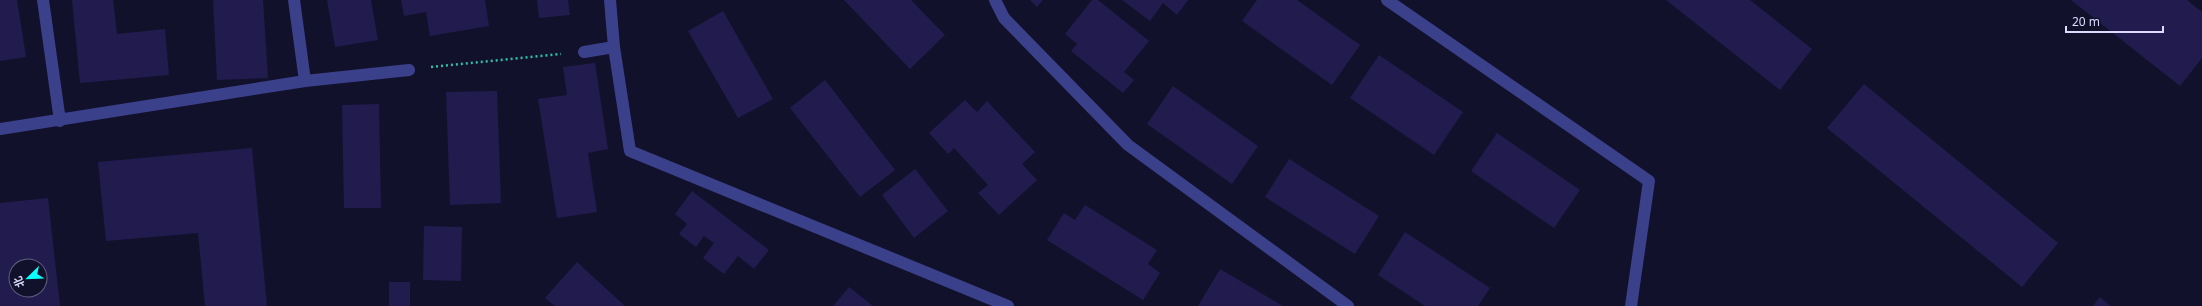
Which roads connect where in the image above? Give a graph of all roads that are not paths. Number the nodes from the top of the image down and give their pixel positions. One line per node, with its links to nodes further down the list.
1 (43, 0): 10 (street)
2 (294, 0): 9 (street)
3 (610, 0): 6 (street)
4 (995, 0): 13 (street)
5 (1387, 0): 14 (street)
6 (614, 47): 7 (street); 12 (street)
7 (584, 52)
8 (409, 70): 9 (street)
9 (304, 81): 10 (street)
10 (60, 121): 11 (street)
11 (0, 129)
12 (1008, 306)
13 (1348, 306)
14 (1631, 306)

